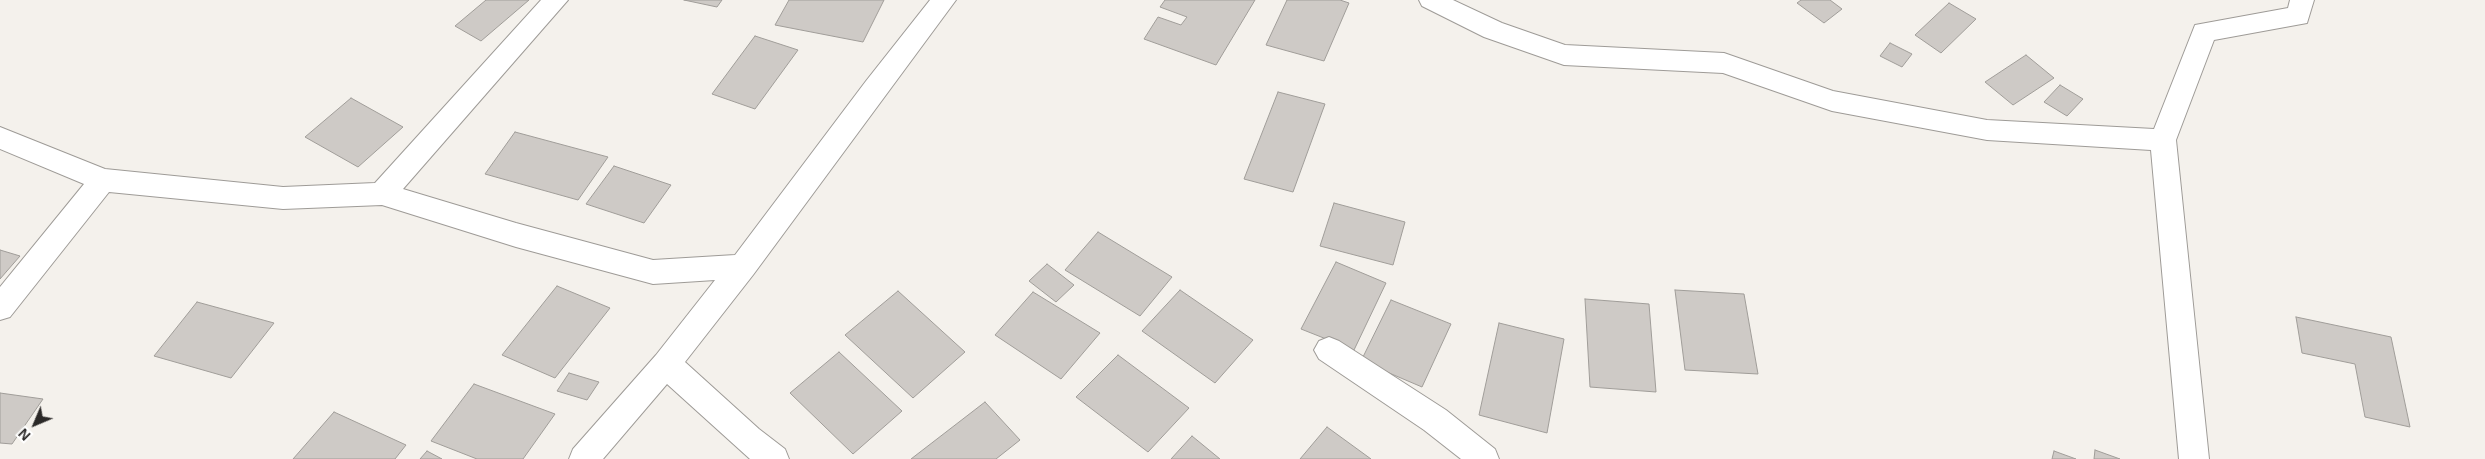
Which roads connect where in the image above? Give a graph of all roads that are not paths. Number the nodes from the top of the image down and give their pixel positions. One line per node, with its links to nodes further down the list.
1 (556, 0): 8 (street)
2 (944, 0): 9 (street)
3 (1431, 0): 6 (street)
4 (2302, 0): 6 (street)
5 (0, 138): 7 (street)
6 (2163, 140): 16 (street)
7 (103, 180): 8 (street); 10 (street)
8 (382, 194): 9 (street)
9 (744, 267): 12 (street)
10 (0, 308)
11 (1329, 350): 15 (street)
12 (666, 364): 13 (street); 14 (street)
13 (584, 459)
14 (774, 459)
15 (1484, 459)
16 (2194, 459)

